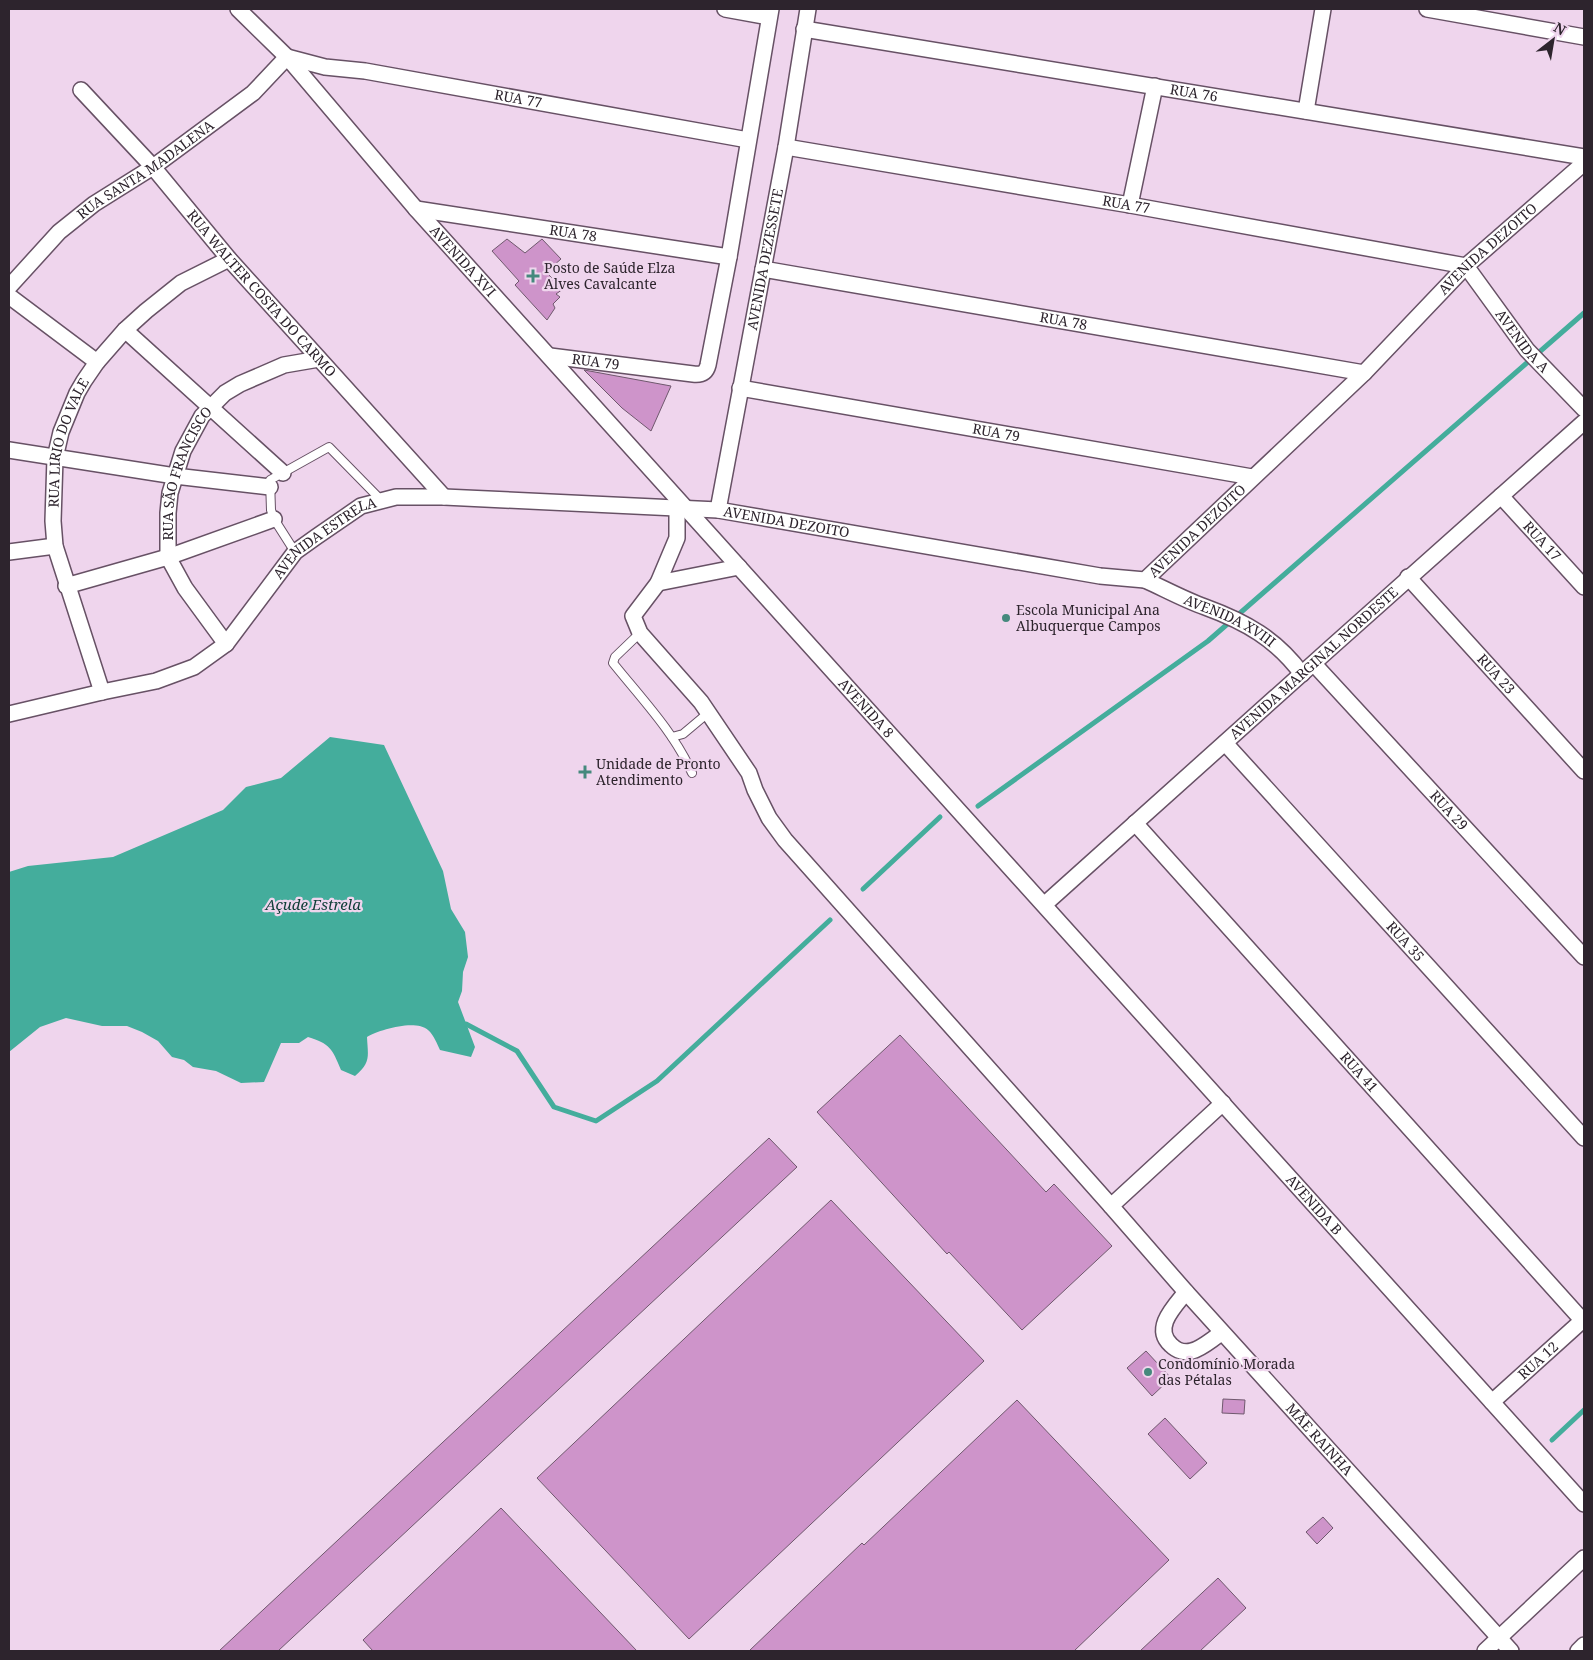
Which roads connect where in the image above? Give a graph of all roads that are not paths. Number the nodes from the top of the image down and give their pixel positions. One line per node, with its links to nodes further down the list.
1 (238, 9): 9 (street, AVENIDA XVI)
2 (725, 9): 6 (street)
3 (808, 9): 7 (street, AVENIDA DEZESSETE)
4 (1323, 9): 12 (street)
5 (1427, 9): 8 (street)
6 (770, 13): 13 (street)
7 (804, 29): 10 (street, RUA 76); 14 (street, AVENIDA DEZESSETE)
8 (1584, 37)
9 (287, 57): 13 (street, RUA 77); 17 (street, RUA SANTA MADALENA); 19 (street, AVENIDA XVI)
10 (1155, 86): 12 (street, RUA 76); 18 (street)
11 (81, 90): 17 (street, RUA WALTER COSTA DO CARMO)
12 (1306, 111): 15 (street, RUA 76)
13 (748, 140): 20 (street)
14 (786, 147): 18 (street, RUA 77); 23 (street, AVENIDA DEZESSETE)
15 (1584, 157)
16 (1584, 163): 22 (street, AVENIDA DEZOITO)
17 (153, 167): 21 (street, RUA WALTER COSTA DO CARMO); 24 (street, RUA SANTA MADALENA)
18 (1130, 205): 22 (street, RUA 77)
19 (416, 209): 20 (street, RUA 78); 27 (street, AVENIDA XVI)
20 (730, 257): 27 (street, RUA 79)
21 (229, 259): 26 (street, RUA LIRIO DO VALE); 28 (street, RUA WALTER COSTA DO CARMO)
22 (1466, 266): 30 (street, AVENIDA DEZOITO); 33 (street, AVENIDA A)
23 (763, 269): 30 (street, RUA 78); 31 (street, AVENIDA DEZESSETE)
24 (9, 287)
25 (9, 296): 29 (street)
26 (126, 330): 29 (street, RUA LIRIO DO VALE); 32 (street)
27 (550, 356): 44 (street, AVENIDA XVI)
28 (319, 359): 32 (street, RUA SÃO FRANCISCO); 41 (street, RUA WALTER COSTA DO CARMO)
29 (96, 362): 36 (street, RUA LIRIO DO VALE)
30 (1364, 373): 39 (street, AVENIDA DEZOITO)
31 (740, 388): 39 (street, RUA 79); 45 (street, AVENIDA DEZESSETE)
32 (210, 407): 37 (street); 38 (street, RUA SÃO FRANCISCO)
33 (1584, 409)
34 (1584, 422): 42 (street, AVENIDA MARGINAL NORDESTE)
35 (9, 450): 36 (street)
36 (55, 458): 38 (street); 47 (street, RUA LIRIO DO VALE)
37 (283, 473): 40 (lane); 43 (lane)
38 (175, 476): 40 (street); 50 (street, RUA SÃO FRANCISCO)
39 (1252, 477): 53 (street, AVENIDA DEZOITO)
40 (270, 487): 46 (lane)
41 (444, 496): 43 (street, AVENIDA ESTRELA); 44 (street, AVENIDA ESTRELA)
42 (1501, 496): 52 (street, AVENIDA MARGINAL NORDESTE); 56 (street, RUA 17)
43 (380, 500): 49 (street, AVENIDA ESTRELA)
44 (683, 509): 45 (street, AVENIDA DEZOITO); 51 (street, AVENIDA 8); 54 (street)
45 (718, 510): 53 (street, AVENIDA DEZOITO)
46 (274, 519): 49 (lane); 50 (street)
47 (55, 546): 48 (street); 55 (street, RUA LIRIO DO VALE)
48 (9, 552)
49 (295, 552): 58 (street, AVENIDA ESTRELA)
50 (168, 556): 55 (street); 58 (street, RUA SÃO FRANCISCO)
51 (739, 567): 54 (street); 69 (street, AVENIDA 8)
52 (1408, 577): 59 (street, AVENIDA MARGINAL NORDESTE); 66 (street, RUA 23)
53 (1145, 580): 60 (street, AVENIDA XVIII)
54 (658, 583): 57 (street)
55 (66, 586): 61 (street, RUA LIRIO DO VALE)
56 (1584, 587)
57 (640, 634): 62 (street, MÃE RAINHA); 64 (lane)
58 (226, 644): 61 (street, AVENIDA ESTRELA)
59 (1314, 664): 60 (street, AVENIDA MARGINAL NORDESTE); 70 (street, RUA 29)
60 (1302, 674): 65 (street, AVENIDA MARGINAL NORDESTE)
61 (102, 692): 63 (street, AVENIDA ESTRELA)
62 (708, 713): 64 (lane); 73 (street, MÃE RAINHA)
63 (9, 714)
64 (672, 737): 67 (lane)
65 (1225, 743): 68 (street, AVENIDA MARGINAL NORDESTE); 72 (street, RUA 35)
66 (1584, 771)
67 (692, 773)
68 (1135, 823): 69 (street, AVENIDA MARGINAL NORDESTE); 75 (street, RUA 41)
69 (1045, 904): 71 (street, AVENIDA B)
70 (1584, 957)
71 (1223, 1103): 73 (street); 77 (street, AVENIDA B)
72 (1584, 1138)
73 (1111, 1206): 74 (street, MÃE RAINHA)
74 (1186, 1292): 76 (street, MÃE RAINHA); 76 (street)
75 (1583, 1320): 77 (street, RUA 12)
76 (1222, 1333): 80 (street, MÃE RAINHA)
77 (1492, 1402): 78 (street, AVENIDA B)
78 (1582, 1499)
79 (1584, 1558): 80 (street)
80 (1498, 1638): 82 (street); 83 (street, MÃE RAINHA)
81 (1584, 1645): 84 (street)
82 (1485, 1651)
83 (1511, 1651)
84 (1578, 1651)

